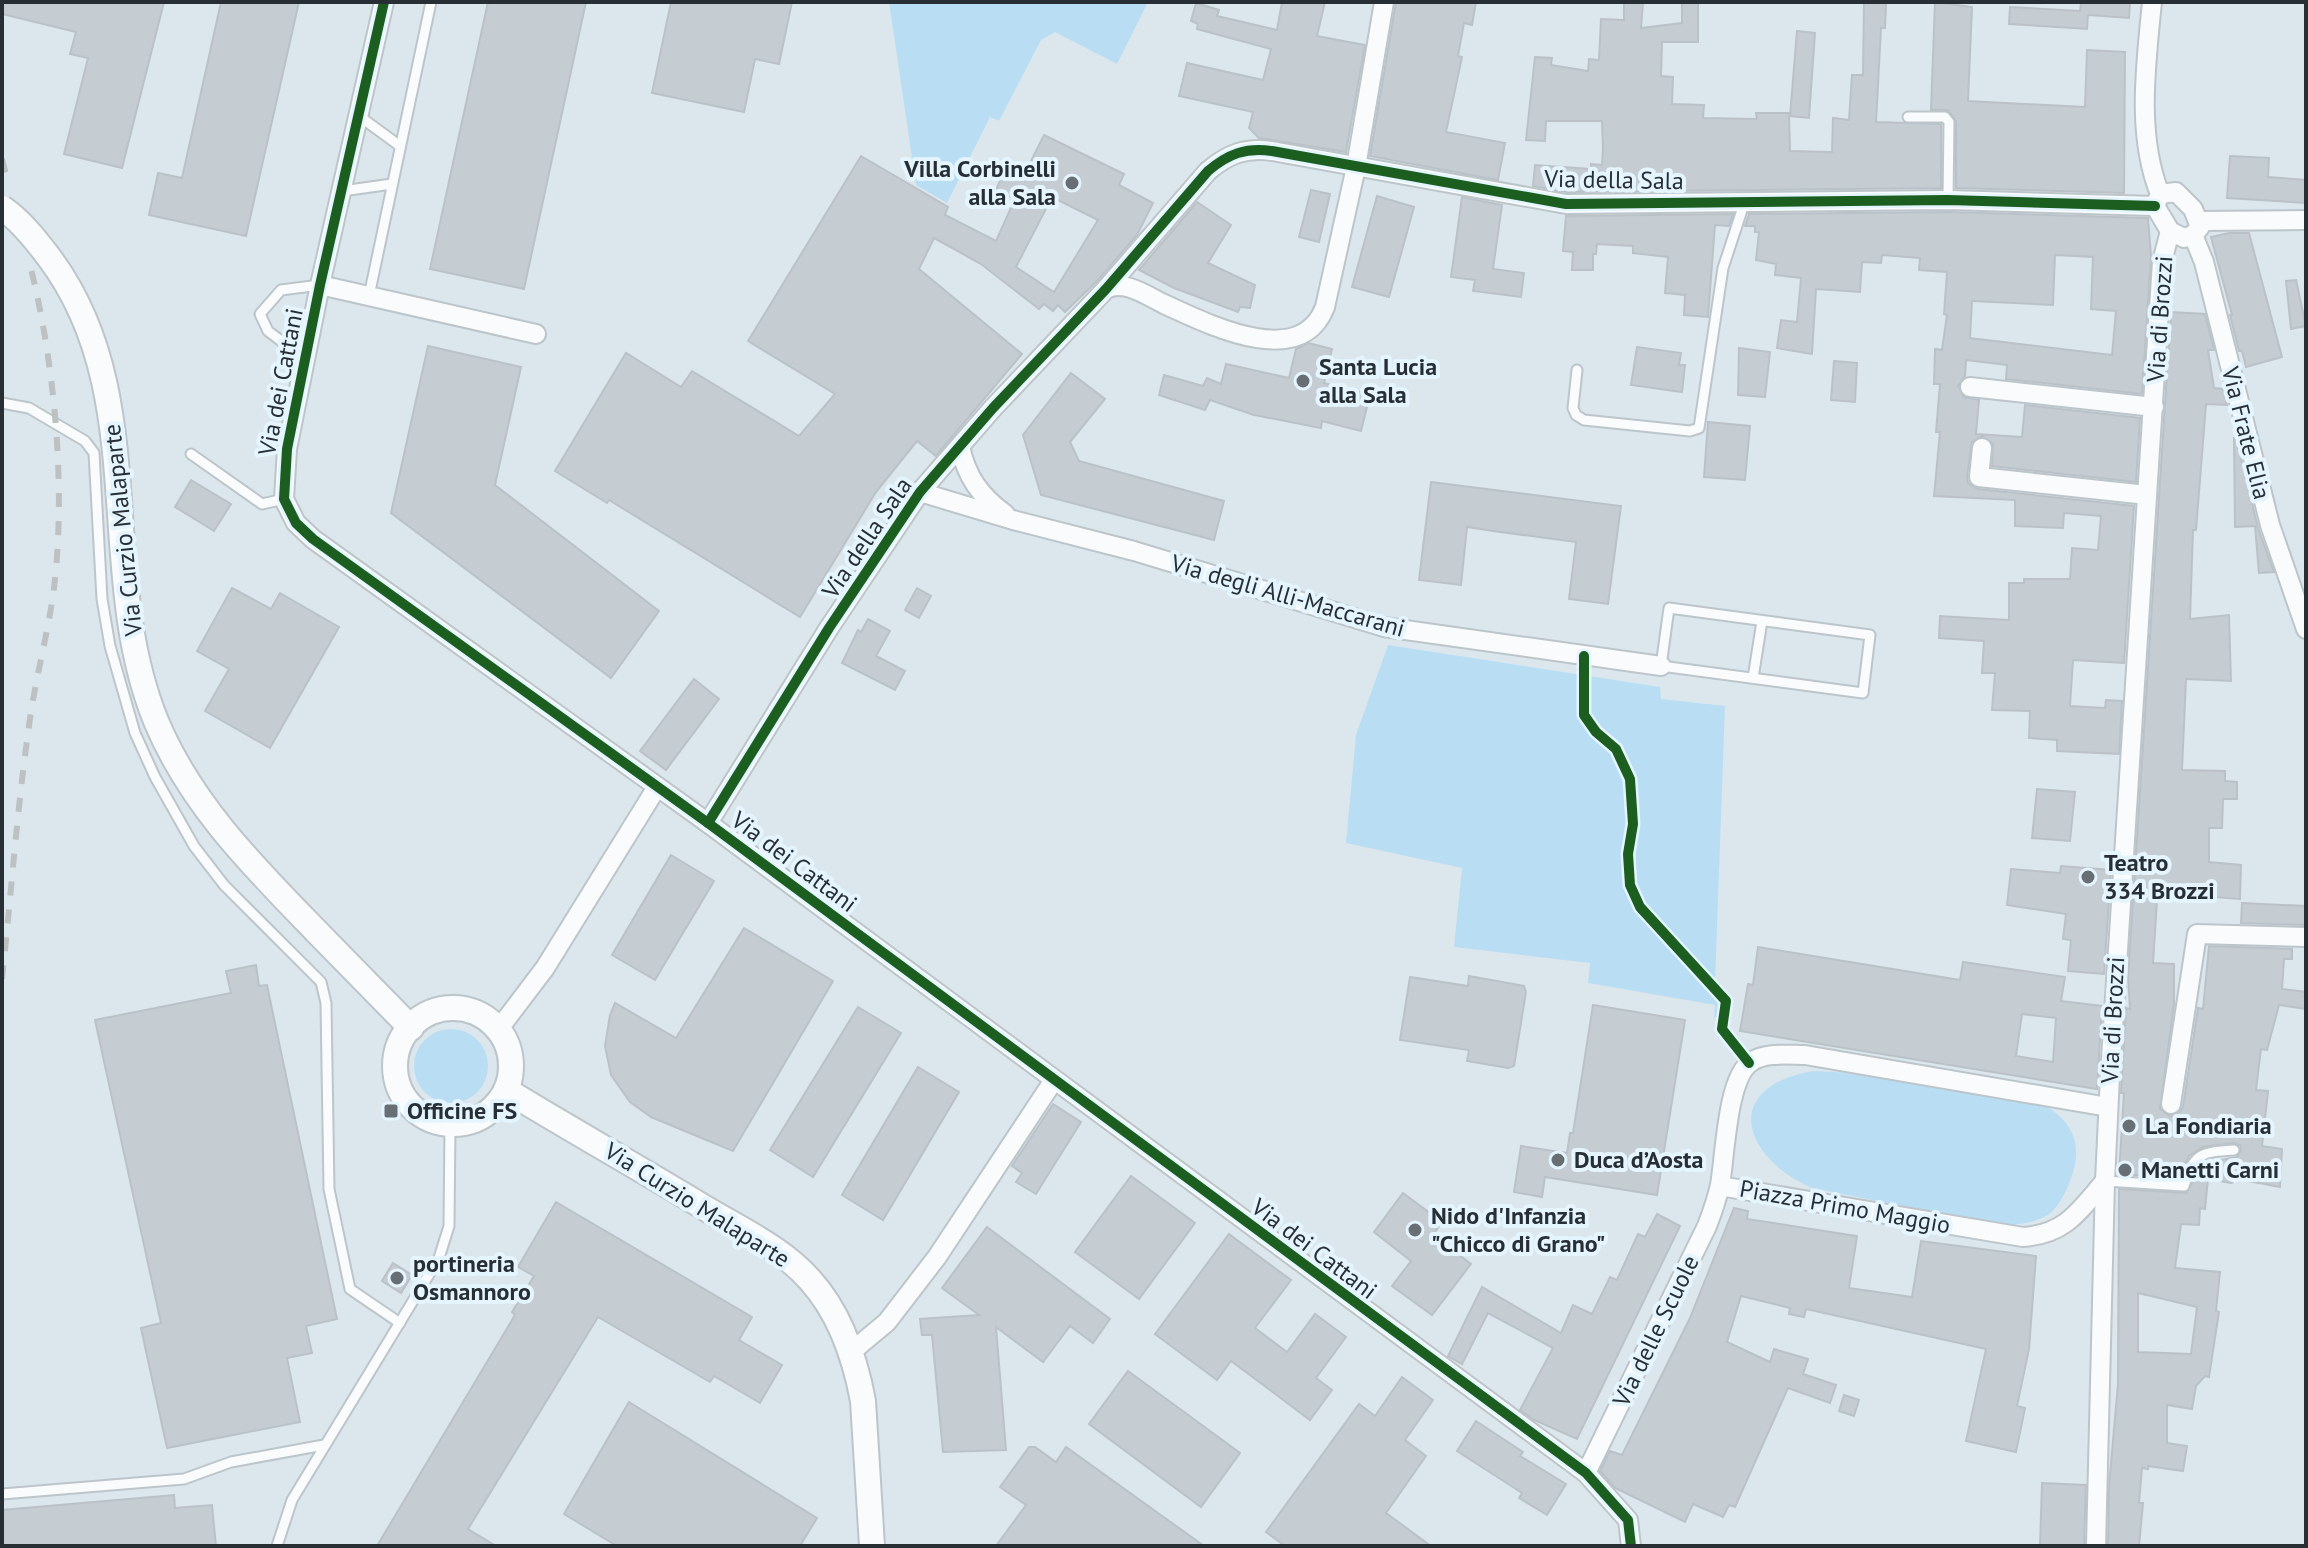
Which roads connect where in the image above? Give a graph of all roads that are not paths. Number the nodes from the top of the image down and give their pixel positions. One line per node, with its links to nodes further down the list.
1 (384, 2): 5 (street, Via dei Cattani)
2 (431, 2): 7 (lane)
3 (1384, 2): 8 (street)
4 (2152, 2): 12 (street, Via di Brozzi)
5 (359, 116): 7 (lane); 10 (street, Via dei Cattani)
6 (1908, 117): 11 (lane)
7 (400, 146): 9 (lane)
8 (1356, 167): 13 (street, Via della Sala); 18 (street, Via della Sala); 20 (street)
9 (392, 184): 10 (lane); 22 (lane)
10 (342, 191): 19 (street, Via dei Cattani)
11 (1948, 200): 12 (street, Via della Sala); 13 (street, Via della Sala)
12 (2158, 200): 16 (street); 17 (street, Via di Brozzi)
13 (1745, 201): 25 (lane)
14 (2, 208): 43 (street, Via Curzio Malaparte, bridge)
15 (2306, 220): 16 (street)
16 (2196, 228): 17 (street, Via di Brozzi); 37 (street, Via Frate Elia)
17 (2170, 231): 28 (street, Via di Brozzi)
18 (1125, 265): 20 (street); 21 (street, Via della Sala)
19 (320, 285): 22 (street, Via dei Cattani); 24 (street, Via dei Cattani); 24 (lane)
20 (1127, 287): 21 (street)
21 (1106, 289): 29 (street, Via della Sala)
22 (368, 296): 23 (street, Via dei Cattani)
23 (536, 334)
24 (305, 359): 34 (street, Via dei Cattani)
25 (1577, 370)
26 (1970, 387): 28 (street, Via di Brozzi)
27 (2, 403): 53 (lane)
28 (2154, 407): 33 (street, Via di Brozzi)
29 (960, 446): 32 (street, Via della Sala); 35 (street, Via degli Alli-Maccarani)
30 (1982, 448): 33 (street)
31 (191, 454): 34 (lane)
32 (920, 492): 35 (street, Via degli Alli-Maccarani); 41 (street, Via della Sala)
33 (2147, 495): 48 (street, Via di Brozzi)
34 (284, 499): 40 (street, Via dei Cattani)
35 (1013, 520): 38 (street, Via degli Alli-Maccarani)
36 (1762, 621): 38 (lane); 39 (lane); 39 (lane)
37 (2306, 629)
38 (1661, 666): 39 (lane)
39 (1753, 678)
40 (657, 787): 41 (street, Via dei Cattani); 44 (street)
41 (708, 823): 45 (street, Via dei Cattani)
42 (2306, 937): 47 (street)
43 (411, 1028): 44 (street); 49 (street)
44 (498, 1030): 46 (street)
45 (1054, 1080): 54 (street); 56 (street, Via dei Cattani)
46 (506, 1090): 49 (street); 54 (street, Via Curzio Malaparte)
47 (2171, 1104)
48 (2108, 1107): 51 (street, Via di Brozzi); 52 (street, Piazza Primo Maggio)
49 (450, 1124): 53 (lane)
50 (2234, 1150): 51 (lane)
51 (2105, 1181): 52 (street, Piazza Primo Maggio); 61 (street, Via di Brozzi)
52 (1720, 1186): 56 (street, Via delle Scuole)
53 (400, 1323): 55 (lane)
54 (851, 1352): 59 (street, Via Curzio Malaparte)
55 (324, 1445): 57 (lane); 58 (lane)
56 (1586, 1473): 60 (street, Via dei Cattani)
57 (2, 1494)
58 (277, 1546)
59 (872, 1546)
60 (1631, 1546)
61 (2096, 1546)

